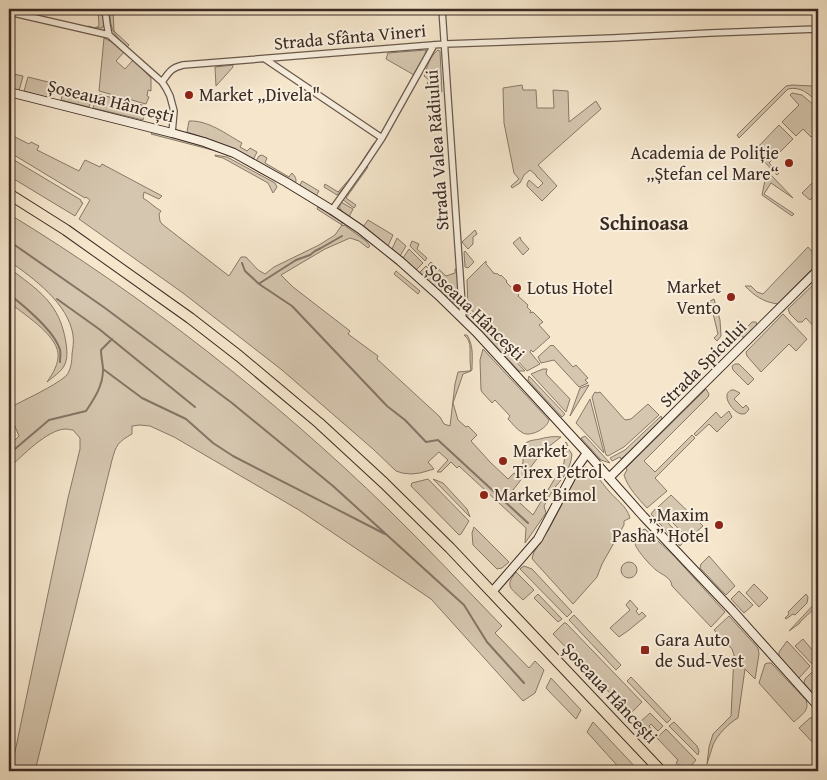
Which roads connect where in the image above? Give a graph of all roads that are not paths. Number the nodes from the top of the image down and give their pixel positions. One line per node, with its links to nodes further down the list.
1 (105, 9): 5 (street)
2 (442, 9): 6 (street, Strada Valea Rădiului)
3 (9, 12): 5 (street)
4 (818, 29): 6 (street, Strada Sfânta Vineri)
5 (109, 35): 9 (street)
6 (445, 44): 7 (street, Strada Sfânta Vineri); 16 (street, Strada Valea Rădiului)
7 (434, 45): 8 (street, Strada Sfânta Vineri); 12 (street, Strada Valea Rădiului)
8 (264, 59): 9 (street, Strada Sfânta Vineri); 12 (street)
9 (162, 82): 11 (street)
10 (9, 92): 11 (street, Șoseaua Hâncești)
11 (172, 132): 14 (street, Șoseaua Hâncești)
12 (382, 138): 14 (street, Strada Valea Rădiului)
13 (9, 194): 19 (highway, Șoseaua Hâncești)
14 (332, 210): 16 (street, Șoseaua Hâncești)
15 (818, 270): 18 (street, Strada Spicului)
16 (463, 319): 17 (street, Șoseaua Hâncești)
17 (588, 453): 18 (street, Șoseaua Hâncești); 19 (street)
18 (609, 478): 20 (street, Șoseaua Hâncești)
19 (492, 592): 21 (highway, Șoseaua Hâncești)
20 (818, 706)
21 (662, 771)

